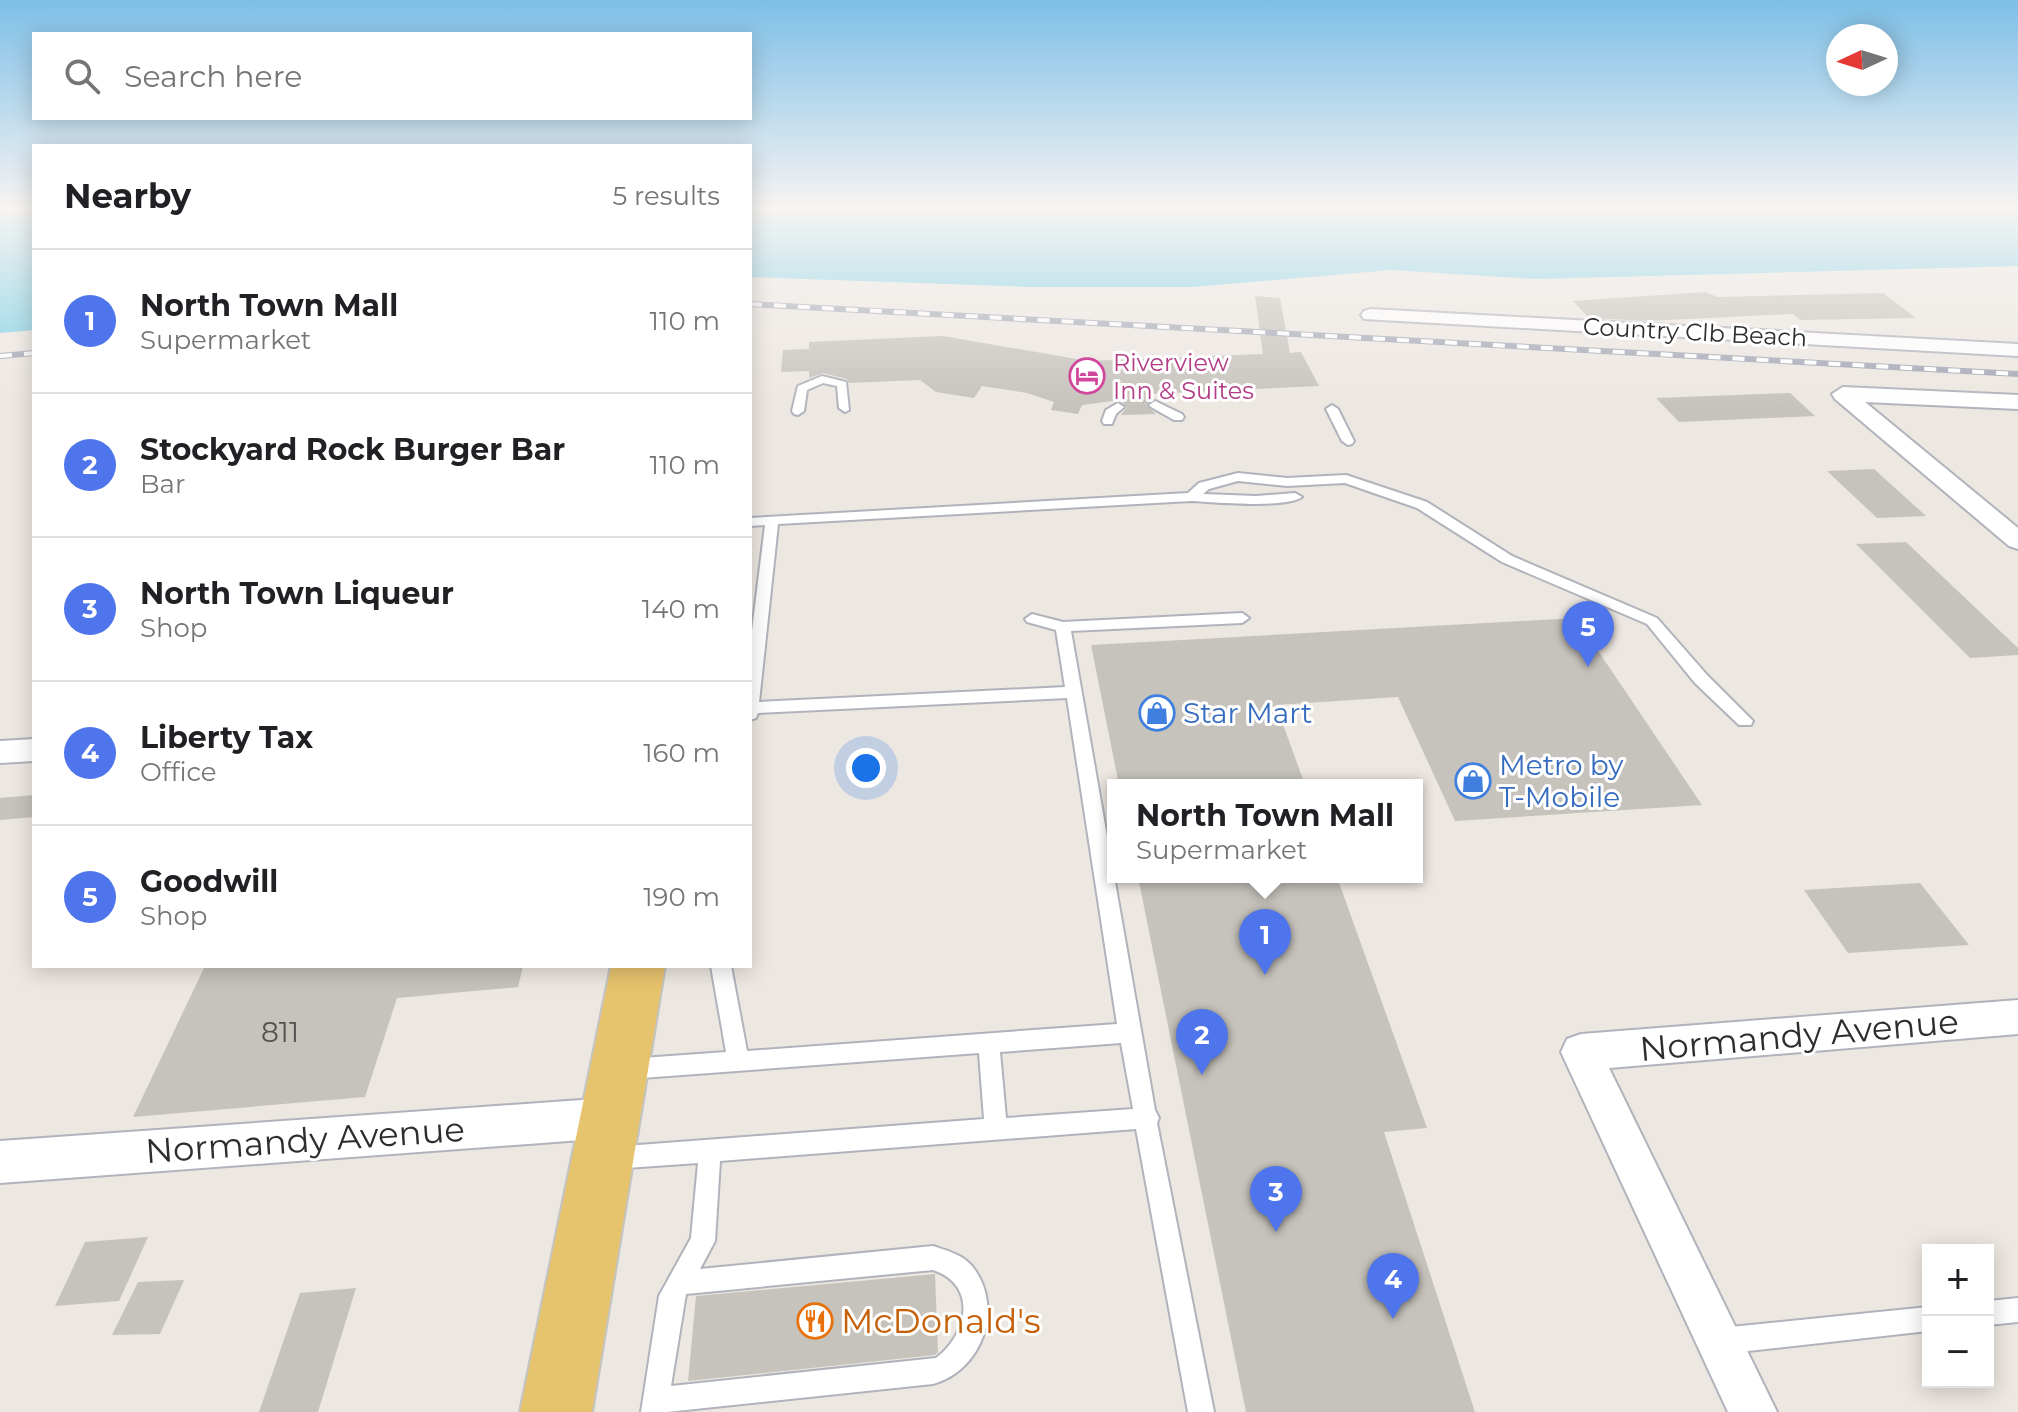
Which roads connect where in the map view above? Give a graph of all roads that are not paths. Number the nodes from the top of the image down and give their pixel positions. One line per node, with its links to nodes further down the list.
1 (1371, 315): 2 (street, Country Clb Beach)
2 (2018, 350)
3 (2018, 402): 16 (street)
4 (1155, 405): 9 (lane)
5 (1118, 407): 10 (lane)
6 (845, 408): 8 (lane)
7 (1332, 409): 11 (lane)
8 (798, 411)
9 (1178, 417)
10 (1108, 421)
11 (1348, 441)
12 (1191, 497): 13 (lane); 14 (lane); 23 (lane)
13 (1295, 497)
14 (772, 520): 15 (lane); 21 (lane)
15 (752, 522)
16 (2018, 541)
17 (1242, 618): 19 (lane)
18 (1032, 619): 19 (lane)
19 (1063, 627): 20 (lane)
20 (1073, 692): 22 (lane); 29 (lane)
21 (752, 693)
22 (752, 710)
23 (1745, 721)
24 (32, 750): 25 (street)
25 (0, 752)
26 (638, 968): 32 (main road)
27 (721, 968): 31 (lane)
28 (2018, 1017): 41 (street, Normandy Avenue)
29 (1129, 1033): 30 (lane); 33 (lane)
30 (989, 1043): 31 (lane); 34 (lane)
31 (738, 1061): 32 (lane)
32 (610, 1116): 35 (lane); 36 (street, Normandy Avenue); 43 (main road)
33 (1148, 1118): 34 (lane); 44 (lane)
34 (996, 1129): 35 (lane)
35 (710, 1151): 37 (lane)
36 (0, 1162)
37 (678, 1283): 42 (lane); 42 (lane)
38 (2018, 1310): 39 (lane)
39 (1994, 1312)
40 (1922, 1320): 41 (lane)
41 (1719, 1341): 45 (street)
42 (654, 1406)
43 (556, 1412)
44 (1201, 1412)
45 (1753, 1412)

